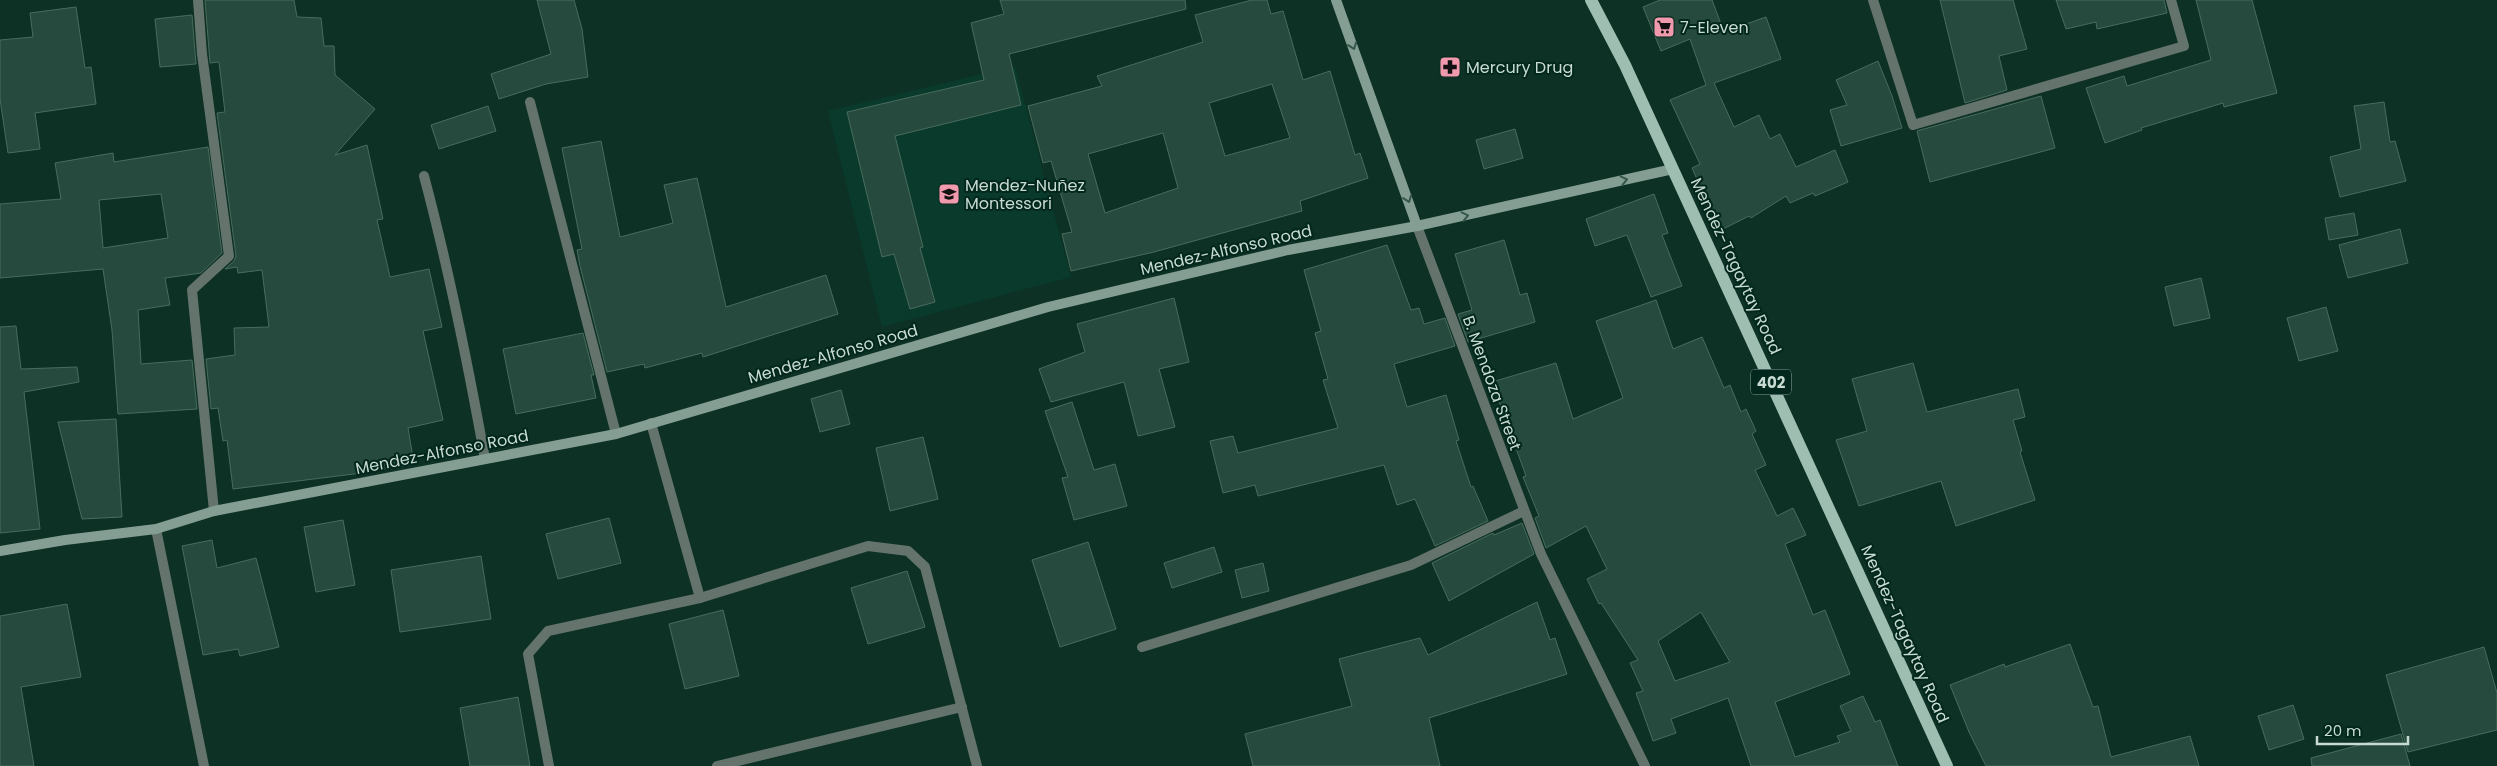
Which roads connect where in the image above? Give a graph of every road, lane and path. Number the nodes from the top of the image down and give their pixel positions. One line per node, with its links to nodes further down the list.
1 (198, 0): 13 (street)
2 (1336, 0): 9 (main road, B. Mendoza Street, one-way to 9)
3 (1591, 0): 7 (main road, Mendez-Tagaytay Road / 402)
4 (1873, 0): 5 (street)
5 (2171, 0)
6 (530, 102): 11 (street)
7 (1673, 169): 9 (main road, Mendez-Alfonso Road, one-way to 7); 25 (main road, Mendez-Tagaytay Road / 402)
8 (424, 176): 12 (street)
9 (1418, 226): 10 (main road, Mendez-Alfonso Road); 14 (street, B. Mendoza Street)
10 (651, 423): 11 (main road, Mendez-Alfonso Road); 17 (street)
11 (616, 434): 12 (main road, Mendez-Alfonso Road)
12 (485, 459): 13 (main road, Mendez-Alfonso Road)
13 (214, 511): 15 (main road, Mendez-Alfonso Road)
14 (1524, 511): 18 (street); 24 (street, B. Mendoza Street)
15 (156, 529): 16 (main road, Mendez-Alfonso Road); 20 (street)
16 (0, 551)
17 (700, 598): 19 (street); 21 (street)
18 (1142, 647)
19 (962, 707): 22 (street); 23 (street)
20 (204, 766)
21 (549, 766)
22 (717, 766)
23 (977, 766)
24 (1645, 766)
25 (1947, 766)

